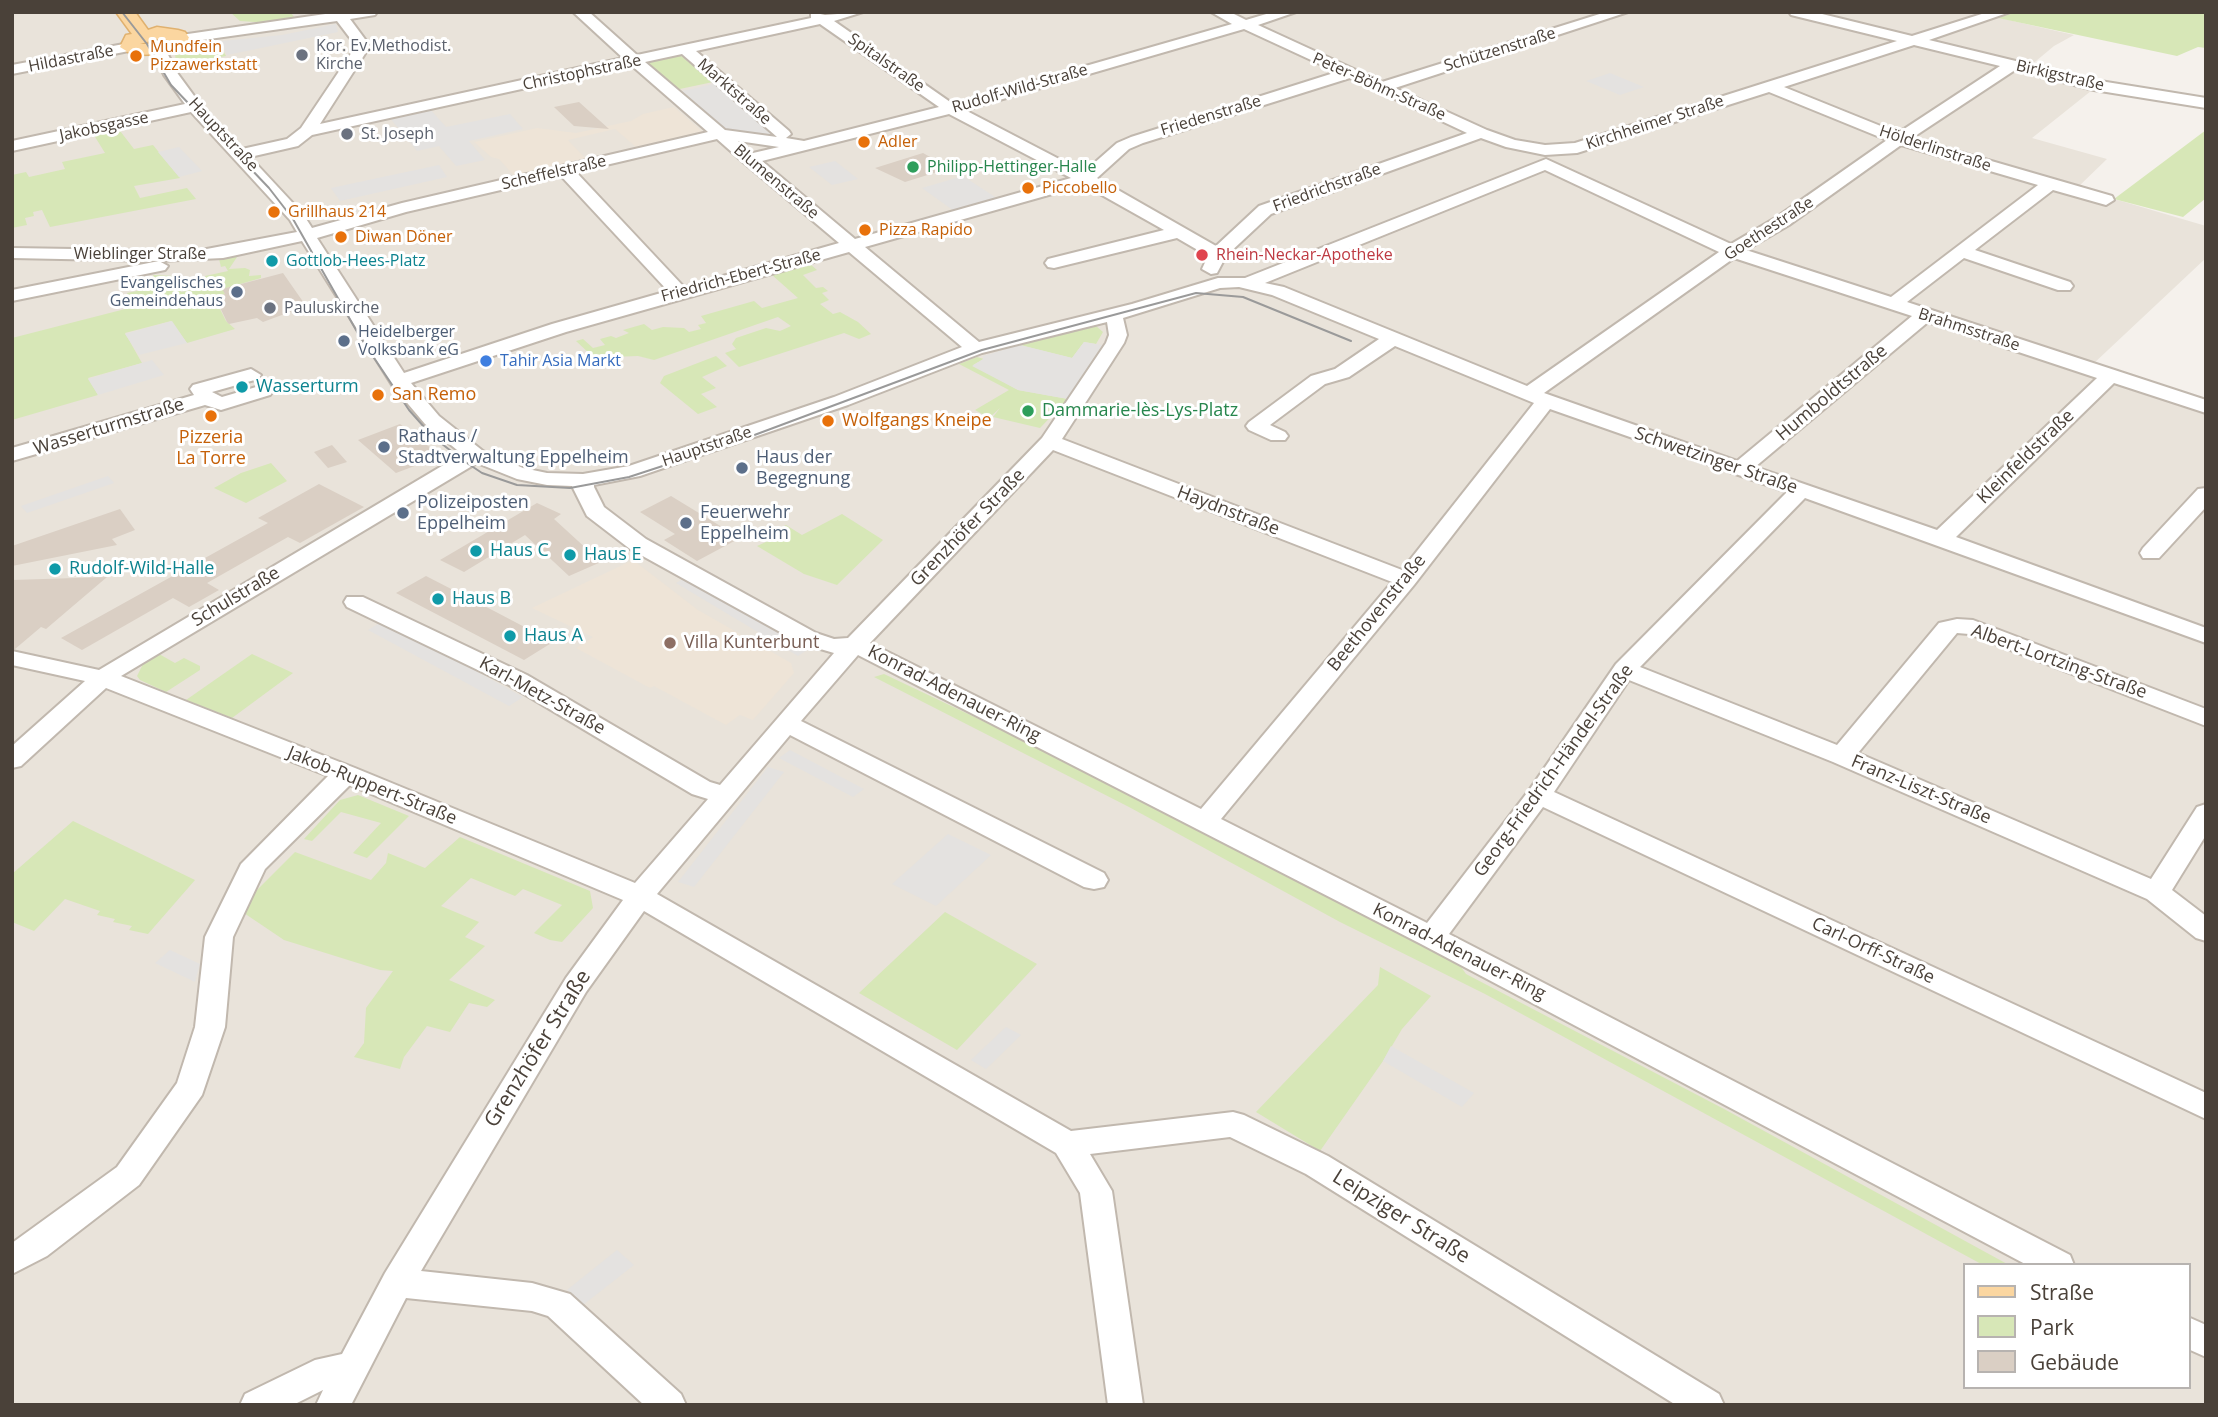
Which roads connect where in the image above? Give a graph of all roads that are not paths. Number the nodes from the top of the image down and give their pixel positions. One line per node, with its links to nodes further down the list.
1 (125, 12): 16 (main road)
2 (370, 12): 13 (street)
3 (580, 12): 20 (street, Blumenstraße)
4 (856, 12): 10 (street, Christophstraße)
5 (1218, 12): 14 (street, Peter-Böhm-Straße)
6 (1289, 12): 14 (street, Rudolf-Wild-Straße)
7 (1621, 12): 25 (street, Schützenstraße)
8 (1796, 12): 17 (street, Birkigstraße)
9 (2003, 12): 11 (street, Kirchheimer Straße)
10 (819, 16): 19 (street, Christophstraße); 28 (street, Spitalstraße)
11 (1973, 16): 17 (street, Kirchheimer Straße)
12 (306, 18): 13 (street); 15 (street)
13 (342, 18): 32 (street)
14 (1244, 25): 23 (street, Peter-Böhm-Straße); 28 (street, Rudolf-Wild-Straße)
15 (181, 40): 16 (main road); 18 (main road)
16 (136, 41): 18 (main road); 22 (street, Hildastraße)
17 (1916, 42): 21 (street, Birkigstraße); 24 (street, Kirchheimer Straße)
18 (159, 50): 27 (street, Hauptstraße)
19 (686, 50): 20 (street, Christophstraße); 31 (street, Marktstraße)
20 (635, 62): 30 (street, Blumenstraße); 32 (street, Christophstraße)
21 (2011, 65): 26 (street, Birkigstraße); 33 (street, Goethestraße)
22 (12, 70)
23 (1348, 74): 25 (street, Peter-Böhm-Straße); 40 (street, Friedenstraße)
24 (1768, 86): 33 (street, Hölderlinstraße); 37 (street, Kirchheimer Straße)
25 (1379, 88): 29 (street, Peter-Böhm-Straße)
26 (2206, 103)
27 (195, 107): 35 (street, Jakobsgasse); 36 (street, Hauptstraße)
28 (951, 109): 34 (street, Rudolf-Wild-Straße); 40 (street, Spitalstraße)
29 (1481, 133): 37 (street, Peter-Böhm-Straße); 49 (street, Friedrichstraße)
30 (719, 134): 34 (street, Scheffelstraße); 38 (street, Blumenstraße); 39 (street, Scheffelstraße)
31 (783, 134)
32 (303, 135): 36 (street, Christophstraße)
33 (1899, 139): 41 (street, Hölderlinstraße); 46 (street, Goethestraße)
34 (803, 145): 38 (street, Rudolf-Wild-Straße)
35 (12, 146)
36 (241, 155): 44 (street, Hauptstraße)
37 (1546, 157): 46 (street, Peter-Böhm-Straße); 53 (street, Kirchheimer Straße)
38 (749, 159): 45 (street, Blumenstraße)
39 (565, 170): 44 (street, Scheffelstraße); 55 (street)
40 (1086, 180): 43 (street, Spitalstraße); 45 (street, Friedrich-Ebert-Straße)
41 (2049, 185): 42 (street, Hölderlinstraße); 47 (street)
42 (2106, 200)
43 (1178, 232): 49 (street, Spitalstraße); 51 (street)
44 (307, 235): 50 (street, Wieblinger Straße); 64 (street, Hauptstraße)
45 (852, 246): 55 (street, Friedrich-Ebert-Straße); 61 (street, Blumenstraße)
46 (1732, 251): 57 (street, Brahmsstraße); 67 (street, Goethestraße)
47 (1962, 252): 54 (street); 57 (street)
48 (12, 253): 50 (street, Wieblinger Straße)
49 (1218, 254): 52 (street)
50 (196, 256): 56 (street)
51 (1054, 263)
52 (1224, 282): 53 (street, Schwetzinger Straße); 58 (street, Hauptstraße)
53 (1249, 283): 60 (street, Schwetzinger Straße)
54 (2064, 286)
55 (680, 293): 64 (street, Friedrich-Ebert-Straße)
56 (12, 296)
57 (1892, 305): 59 (street, Brahmsstraße)
58 (1112, 315): 61 (street, Hauptstraße); 70 (street, Grenzhöfer Straße)
59 (1924, 316): 63 (street, Brahmsstraße); 73 (street, Humboldtstraße)
60 (1392, 340): 67 (street, Schwetzinger Straße); 69 (street)
61 (975, 349): 74 (street, Hauptstraße)
62 (251, 374): 66 (street, Wasserturmstraße)
63 (2110, 376): 68 (street, Brahmsstraße); 77 (street, Kleinfeldstraße)
64 (399, 381): 72 (street, Hauptstraße)
65 (263, 391): 66 (street, Wasserturmstraße)
66 (206, 398): 71 (street, Wasserturmstraße)
67 (1537, 398): 73 (street, Schwetzinger Straße); 79 (street, Beethovenstraße)
68 (2206, 407)
69 (1278, 436)
70 (1050, 442): 79 (street, Haydnstraße); 82 (street, Grenzhöfer Straße)
71 (12, 455)
72 (476, 455): 74 (street, Hauptstraße); 85 (street, Schulstraße)
73 (1740, 469): 75 (street, Schwetzinger Straße)
74 (583, 480): 82 (street)
75 (1800, 491): 77 (street, Schwetzinger Straße); 84 (street, Georg-Friedrich-Händel-Straße)
76 (2206, 494): 78 (street)
77 (1941, 539): 81 (street, Schwetzinger Straße)
78 (2151, 553)
79 (1406, 580): 94 (street, Beethovenstraße)
80 (355, 602): 92 (street, Karl-Metz-Straße)
81 (2206, 636)
82 (856, 645): 87 (street, Grenzhöfer Straße); 94 (street, Konrad-Adenauer-Ring)
83 (12, 658): 85 (street, Jakob-Ruppert-Straße)
84 (1624, 670): 88 (street, Franz-Liszt-Straße); 91 (street, Georg-Friedrich-Händel-Straße)
85 (103, 678): 89 (street, Schulstraße); 90 (street, Jakob-Ruppert-Straße)
86 (2206, 718): 88 (street, Albert-Lortzing-Straße)
87 (787, 723): 92 (street, Grenzhöfer Straße); 95 (street)
88 (1842, 756): 96 (street, Franz-Liszt-Straße)
89 (12, 760)
90 (346, 774): 97 (street, Jakob-Ruppert-Straße); 102 (street)
91 (1539, 795): 99 (street, Georg-Friedrich-Händel-Straße); 100 (street, Carl-Orff-Straße)
92 (726, 796): 97 (street, Grenzhöfer Straße)
93 (2206, 813): 96 (street)
94 (1205, 821): 99 (street, Konrad-Adenauer-Ring)
95 (1094, 880)
96 (2157, 892): 98 (street, Franz-Liszt-Straße)
97 (640, 896): 101 (street); 104 (street, Grenzhöfer Straße)
98 (2206, 931)
99 (1431, 937): 103 (street, Konrad-Adenauer-Ring)
100 (2206, 1107)
101 (1067, 1144): 109 (street); 110 (street, Leipziger Straße)
102 (12, 1260)
103 (2054, 1263)
104 (397, 1283): 105 (street, Grenzhöfer Straße); 108 (street)
105 (351, 1368): 106 (street); 107 (street, Grenzhöfer Straße)
106 (257, 1405)
107 (333, 1405)
108 (669, 1405)
109 (1126, 1405)
110 (1707, 1405)

